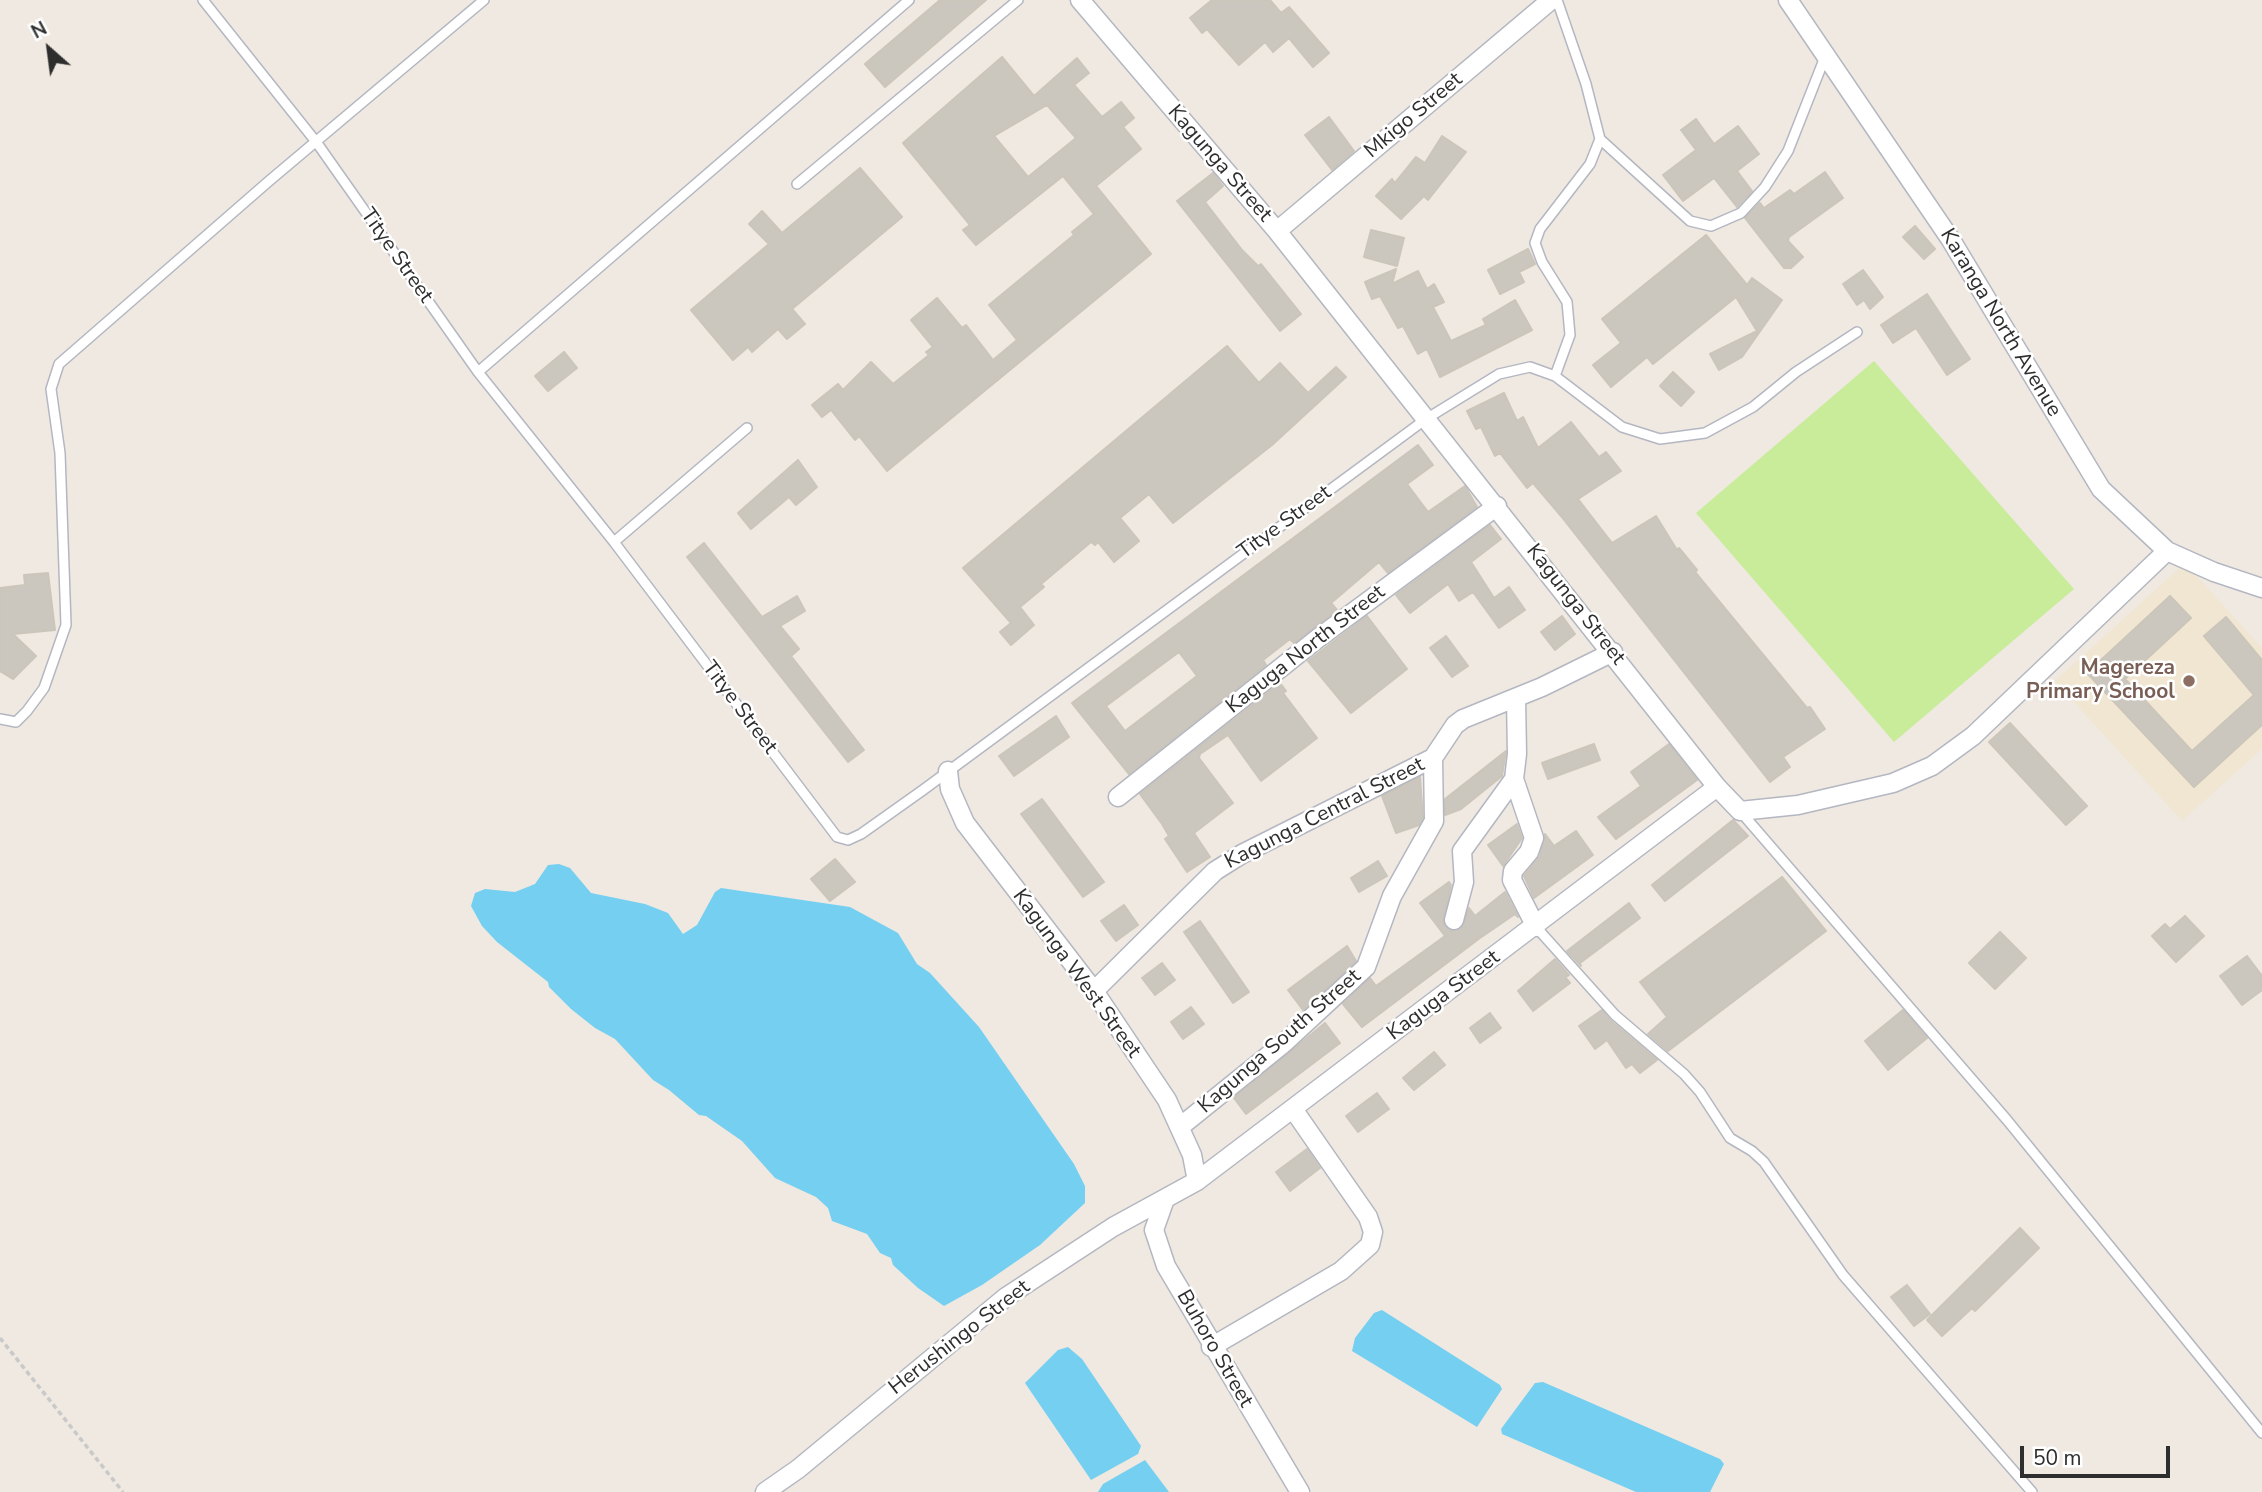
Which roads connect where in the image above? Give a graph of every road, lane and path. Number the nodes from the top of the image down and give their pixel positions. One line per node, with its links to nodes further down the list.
1 (203, 0): 11 (lane, Titye Street)
2 (484, 0): 11 (lane)
3 (909, 0): 15 (lane)
4 (1018, 0): 12 (lane)
5 (1080, 0): 13 (street, Kagunga Street)
6 (1551, 0): 13 (street, Mkigo Street)
7 (1557, 0): 10 (lane)
8 (1788, 0): 9 (street, Karanga North Avenue)
9 (1825, 57): 10 (lane); 21 (street, Karanga North Avenue)
10 (1600, 139): 16 (lane)
11 (317, 143): 15 (lane, Titye Street); 25 (lane)
12 (797, 184)
13 (1277, 231): 17 (street, Kagunga Street)
14 (1857, 332): 16 (lane)
15 (478, 372): 20 (lane, Titye Street)
16 (1555, 376): 17 (lane, Titye Street)
17 (1426, 419): 19 (street, Kagunga Street); 27 (lane, Titye Street)
18 (747, 428): 20 (lane)
19 (1497, 506): 23 (street, Kagunga Street); 30 (street, Kaguga North Street)
20 (614, 542): 27 (lane, Titye Street)
21 (2167, 551): 22 (street, Karanga North Avenue); 31 (street)
22 (2262, 589)
23 (1613, 652): 24 (street, Kagunga Central Street); 29 (street, Kagunga Street)
24 (1516, 698): 26 (street, Kagunga Central Street); 28 (street)
25 (0, 719)
26 (1433, 758): 34 (street, Kagunga Central Street); 36 (street, Kagunga South Street)
27 (948, 771): 34 (street, Kagunga West Street)
28 (1514, 779): 32 (street); 33 (street)
29 (1717, 787): 31 (street, Kagunga Street); 33 (street, Kaguga Street)
30 (1118, 797)
31 (1740, 811): 41 (lane)
32 (1454, 920)
33 (1536, 927): 35 (street, Kaguga Street); 45 (lane)
34 (1094, 991): 36 (street, Kagunga West Street)
35 (1293, 1109): 37 (street, Kaguga Street); 40 (street)
36 (1181, 1126): 37 (street, Kagunga West Street)
37 (1197, 1181): 38 (street, Kaguga Street)
38 (1165, 1199): 40 (street, Buhoro Street); 43 (street, Herushingo Street)
39 (0, 1338): 42 (path)
40 (1212, 1348): 44 (street, Buhoro Street)
41 (2262, 1433)
42 (123, 1492)
43 (765, 1492)
44 (1300, 1492)
45 (2032, 1492)

